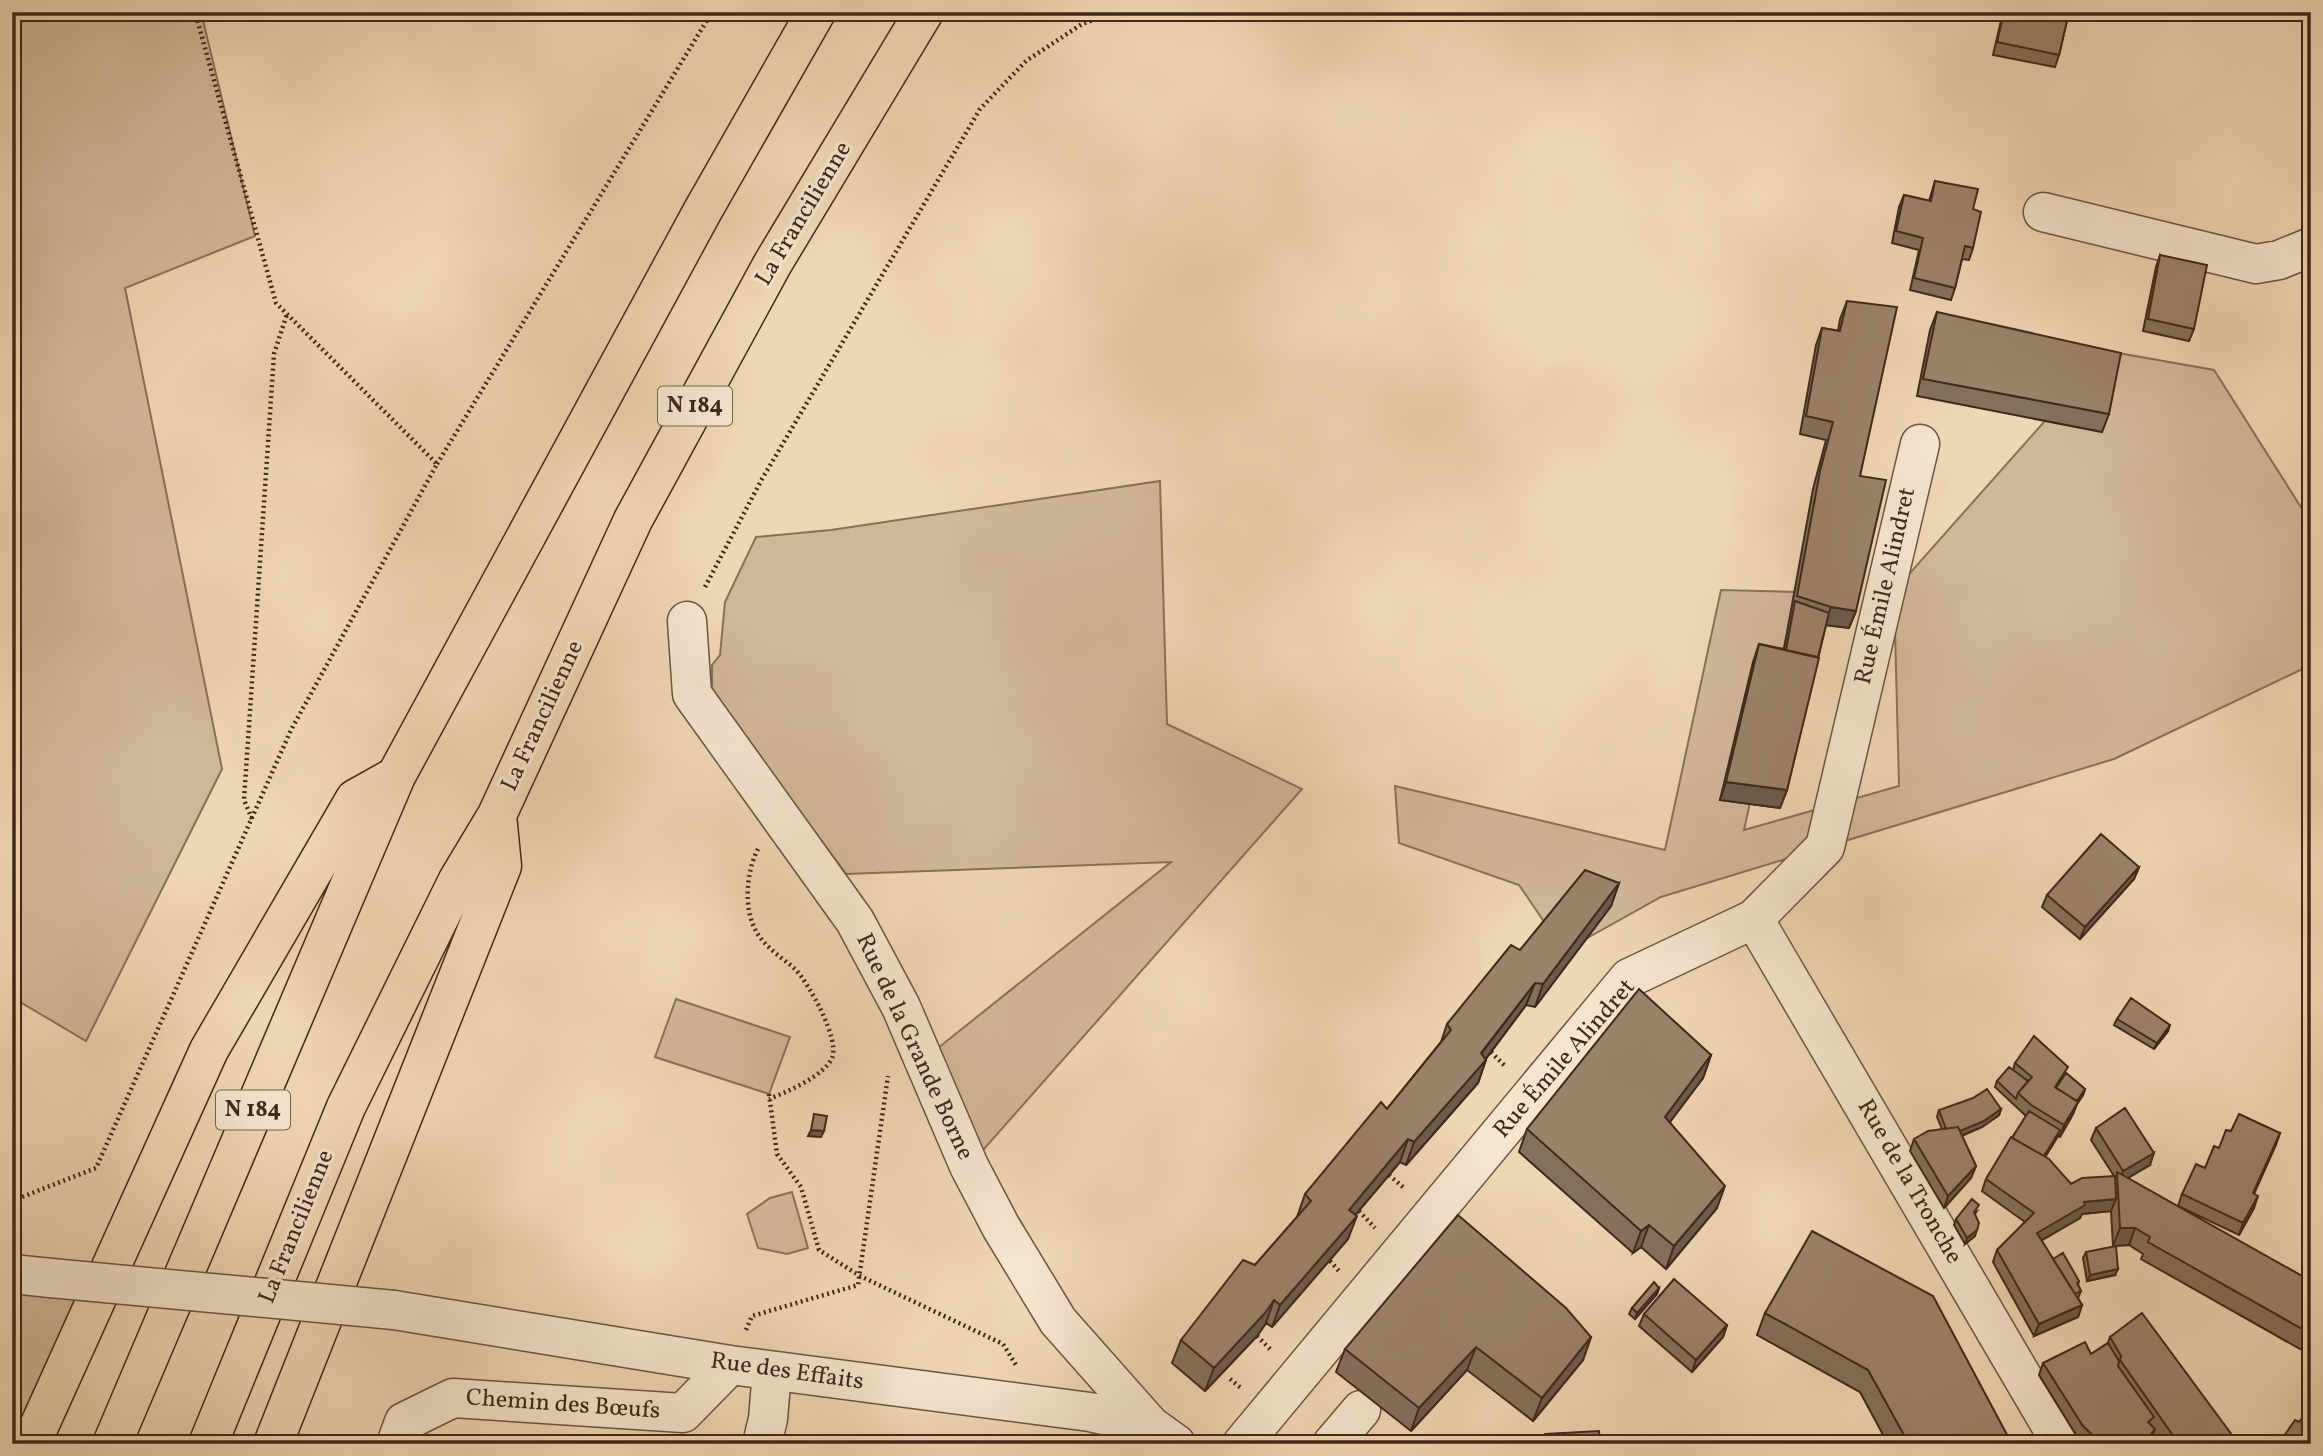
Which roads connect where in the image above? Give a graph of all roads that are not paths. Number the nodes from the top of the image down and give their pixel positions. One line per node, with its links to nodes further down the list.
1 (816, 12): 7 (highway, N 184)
2 (924, 12): 8 (highway, La Francilienne / N 184)
3 (2043, 212): 4 (street)
4 (2311, 247)
5 (1920, 444): 9 (street, Rue Émile Alindret)
6 (687, 621): 14 (street, Rue de la Grande Borne)
7 (396, 776): 15 (highway); 16 (highway, N 184)
8 (497, 815): 17 (highway, La Francilienne / N 184); 18 (highway)
9 (1754, 919): 21 (street, Rue Émile Alindret); 23 (street, Rue de la Tronche)
10 (12, 1274): 11 (street, Rue des Effaits, bridge)
11 (730, 1365): 12 (street, Rue des Effaits); 19 (street, Chemin des Bœufs)
12 (772, 1371): 14 (street, Rue des Effaits); 20 (street)
13 (1360, 1410): 22 (street)
14 (1163, 1435)
15 (32, 1444)
16 (112, 1444)
17 (208, 1444)
18 (273, 1444)
19 (396, 1444)
20 (762, 1444)
21 (1242, 1444)
22 (1332, 1444)
23 (2066, 1444)

